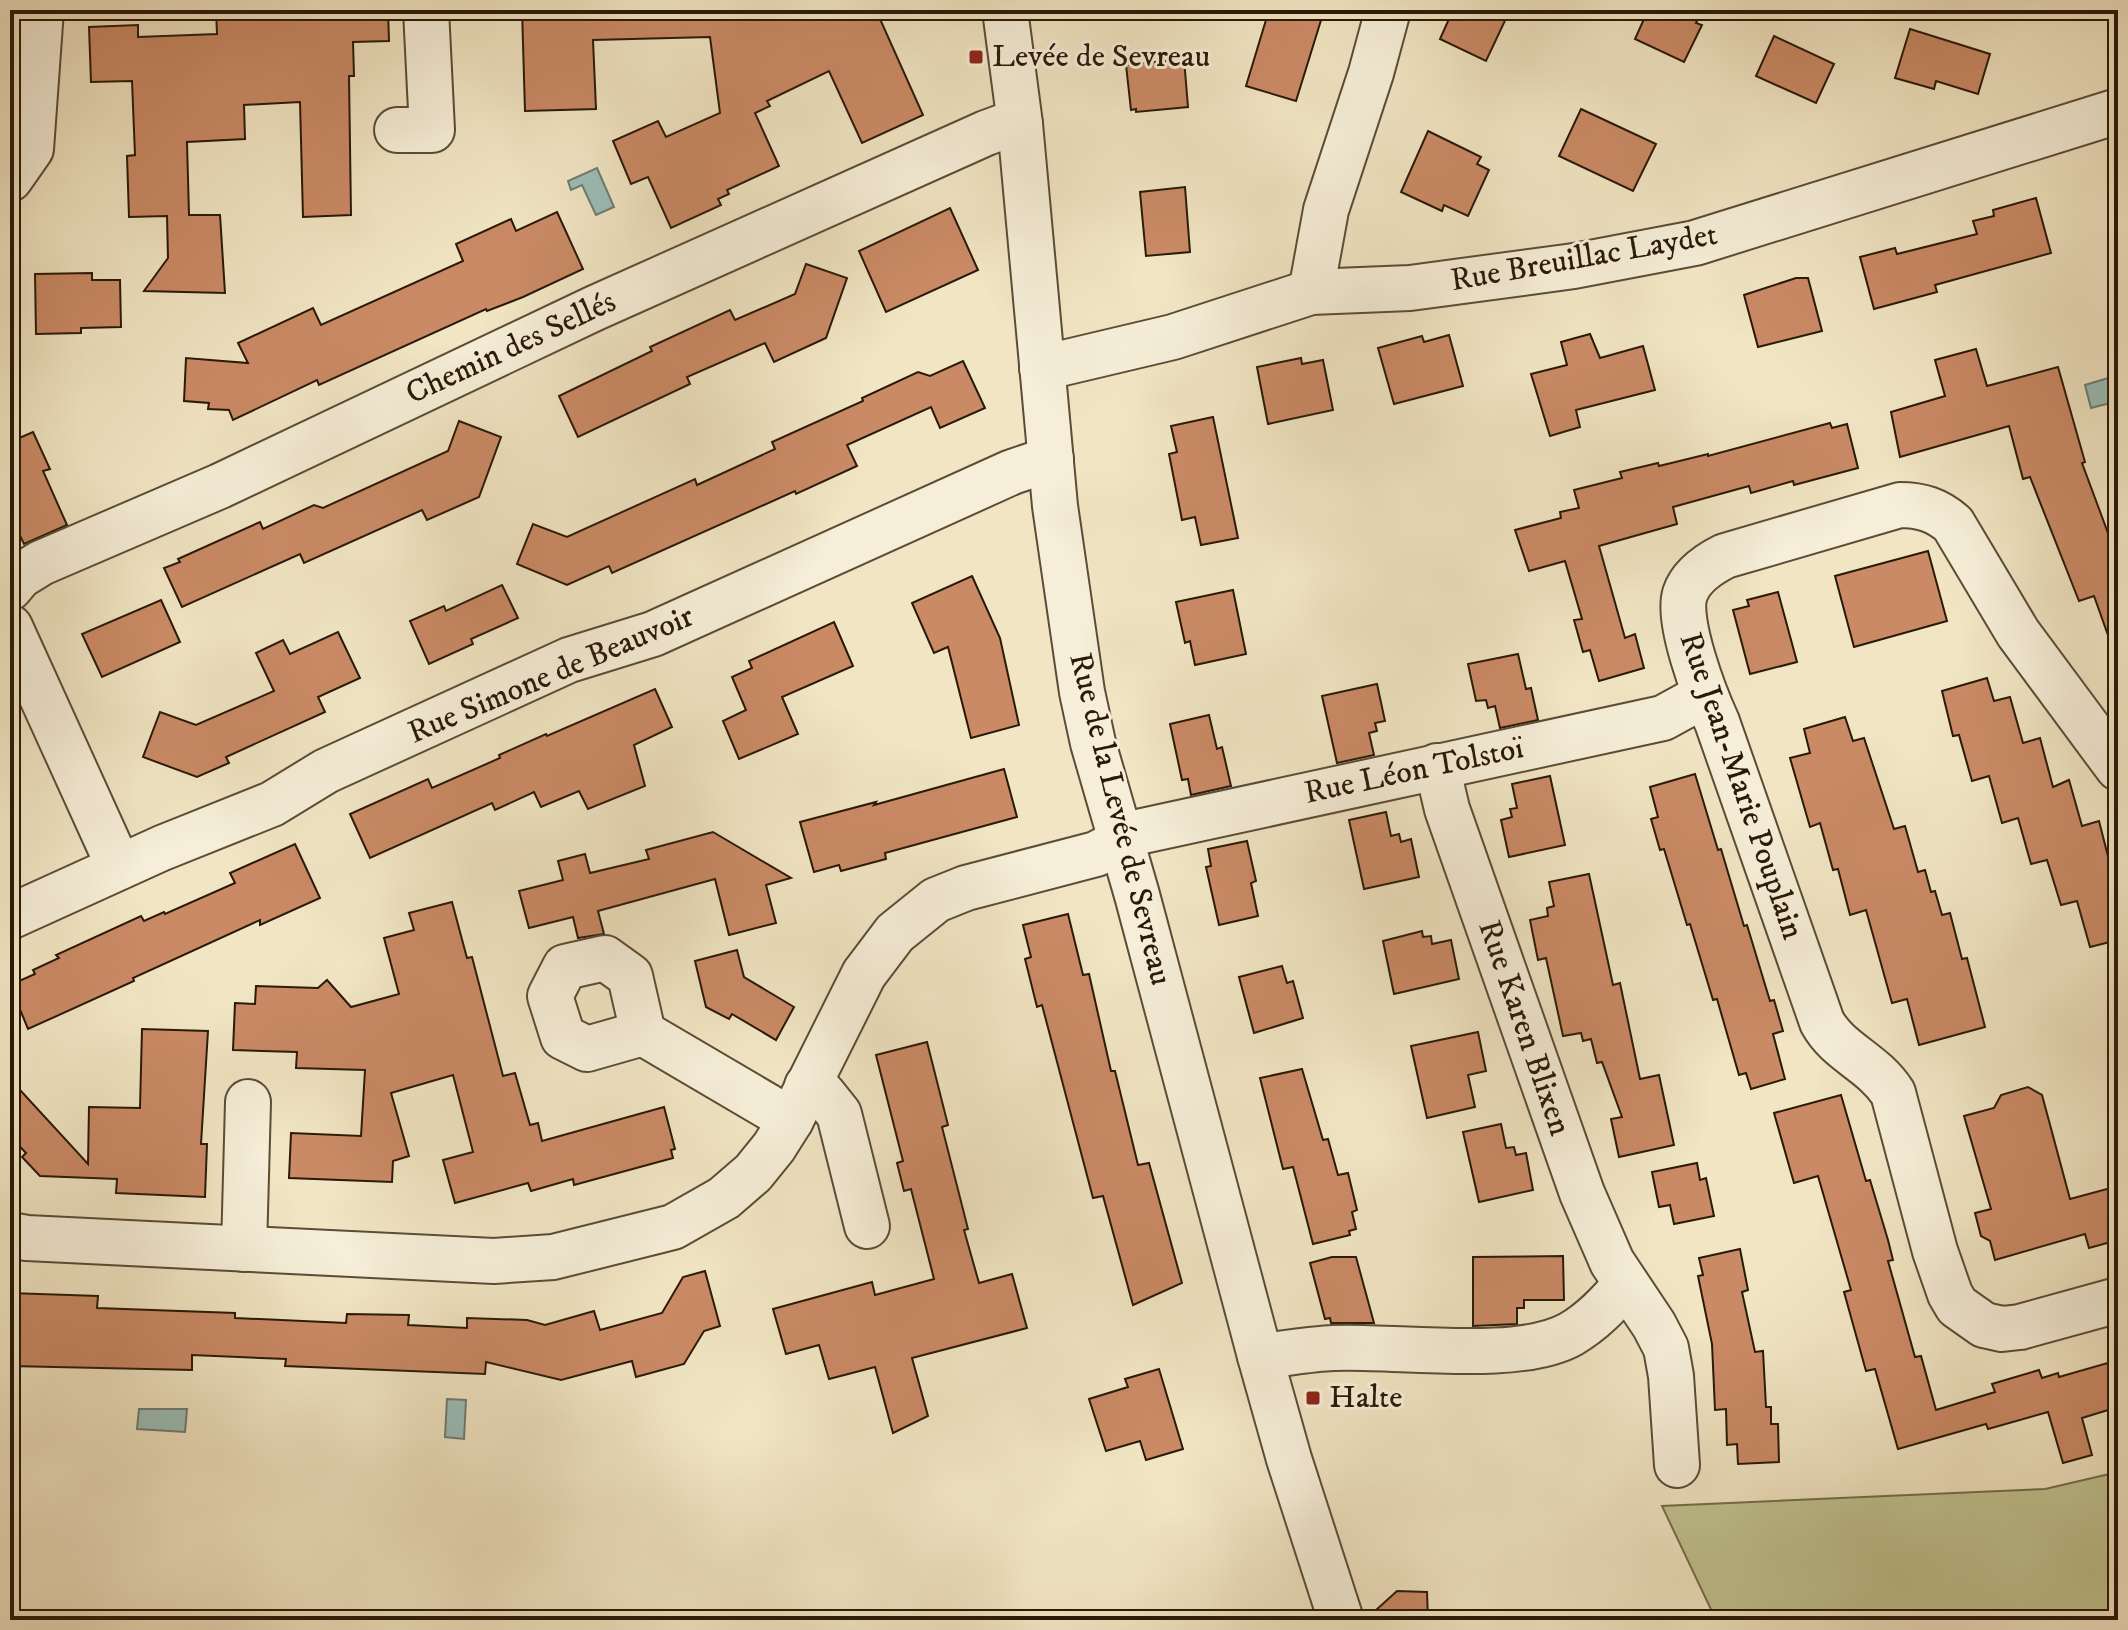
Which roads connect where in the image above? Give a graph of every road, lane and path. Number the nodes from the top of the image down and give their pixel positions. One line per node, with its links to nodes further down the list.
1 (41, 10): 8 (street)
2 (426, 10): 7 (street)
3 (1005, 10): 6 (street, Rue de la Levée de Sevreau)
4 (1388, 10): 9 (street)
5 (2118, 111): 9 (street, Rue Breuillac Laydet)
6 (1020, 124): 10 (street, Rue de la Levée de Sevreau); 12 (street, Chemin des Sellés)
7 (397, 130)
8 (10, 179)
9 (1311, 292): 10 (street, Rue Breuillac Laydet)
10 (1042, 368): 11 (street, Rue de la Levée de Sevreau)
11 (1051, 459): 17 (street, Rue de la Levée de Sevreau); 18 (street, Rue Simone de Beauvoir)
12 (10, 588)
13 (10, 627): 18 (street)
14 (1705, 695): 15 (street, Rue Léon Tolstoï); 16 (street, Rue Jean-Marie Pouplain); 27 (street, Rue Jean-Marie Pouplain)
15 (1437, 766): 17 (street, Rue Léon Tolstoï); 26 (street, Rue Karen Blixen)
16 (2118, 768)
17 (1121, 841): 22 (street, Rue Léon Tolstoï); 28 (street, Rue de la Levée de Sevreau)
18 (119, 867): 19 (street, Rue Simone de Beauvoir)
19 (10, 917)
20 (643, 1033): 22 (street)
21 (248, 1102): 25 (street)
22 (799, 1103): 23 (street); 25 (street, Rue Léon Tolstoï)
23 (867, 1226)
24 (10, 1235): 25 (street, Rue Léon Tolstoï)
25 (244, 1249)
26 (1625, 1285): 28 (street); 29 (street, Rue Karen Blixen)
27 (2118, 1300)
28 (1260, 1356): 30 (street, Rue de la Levée de Sevreau)
29 (1677, 1465)
30 (1339, 1614)

